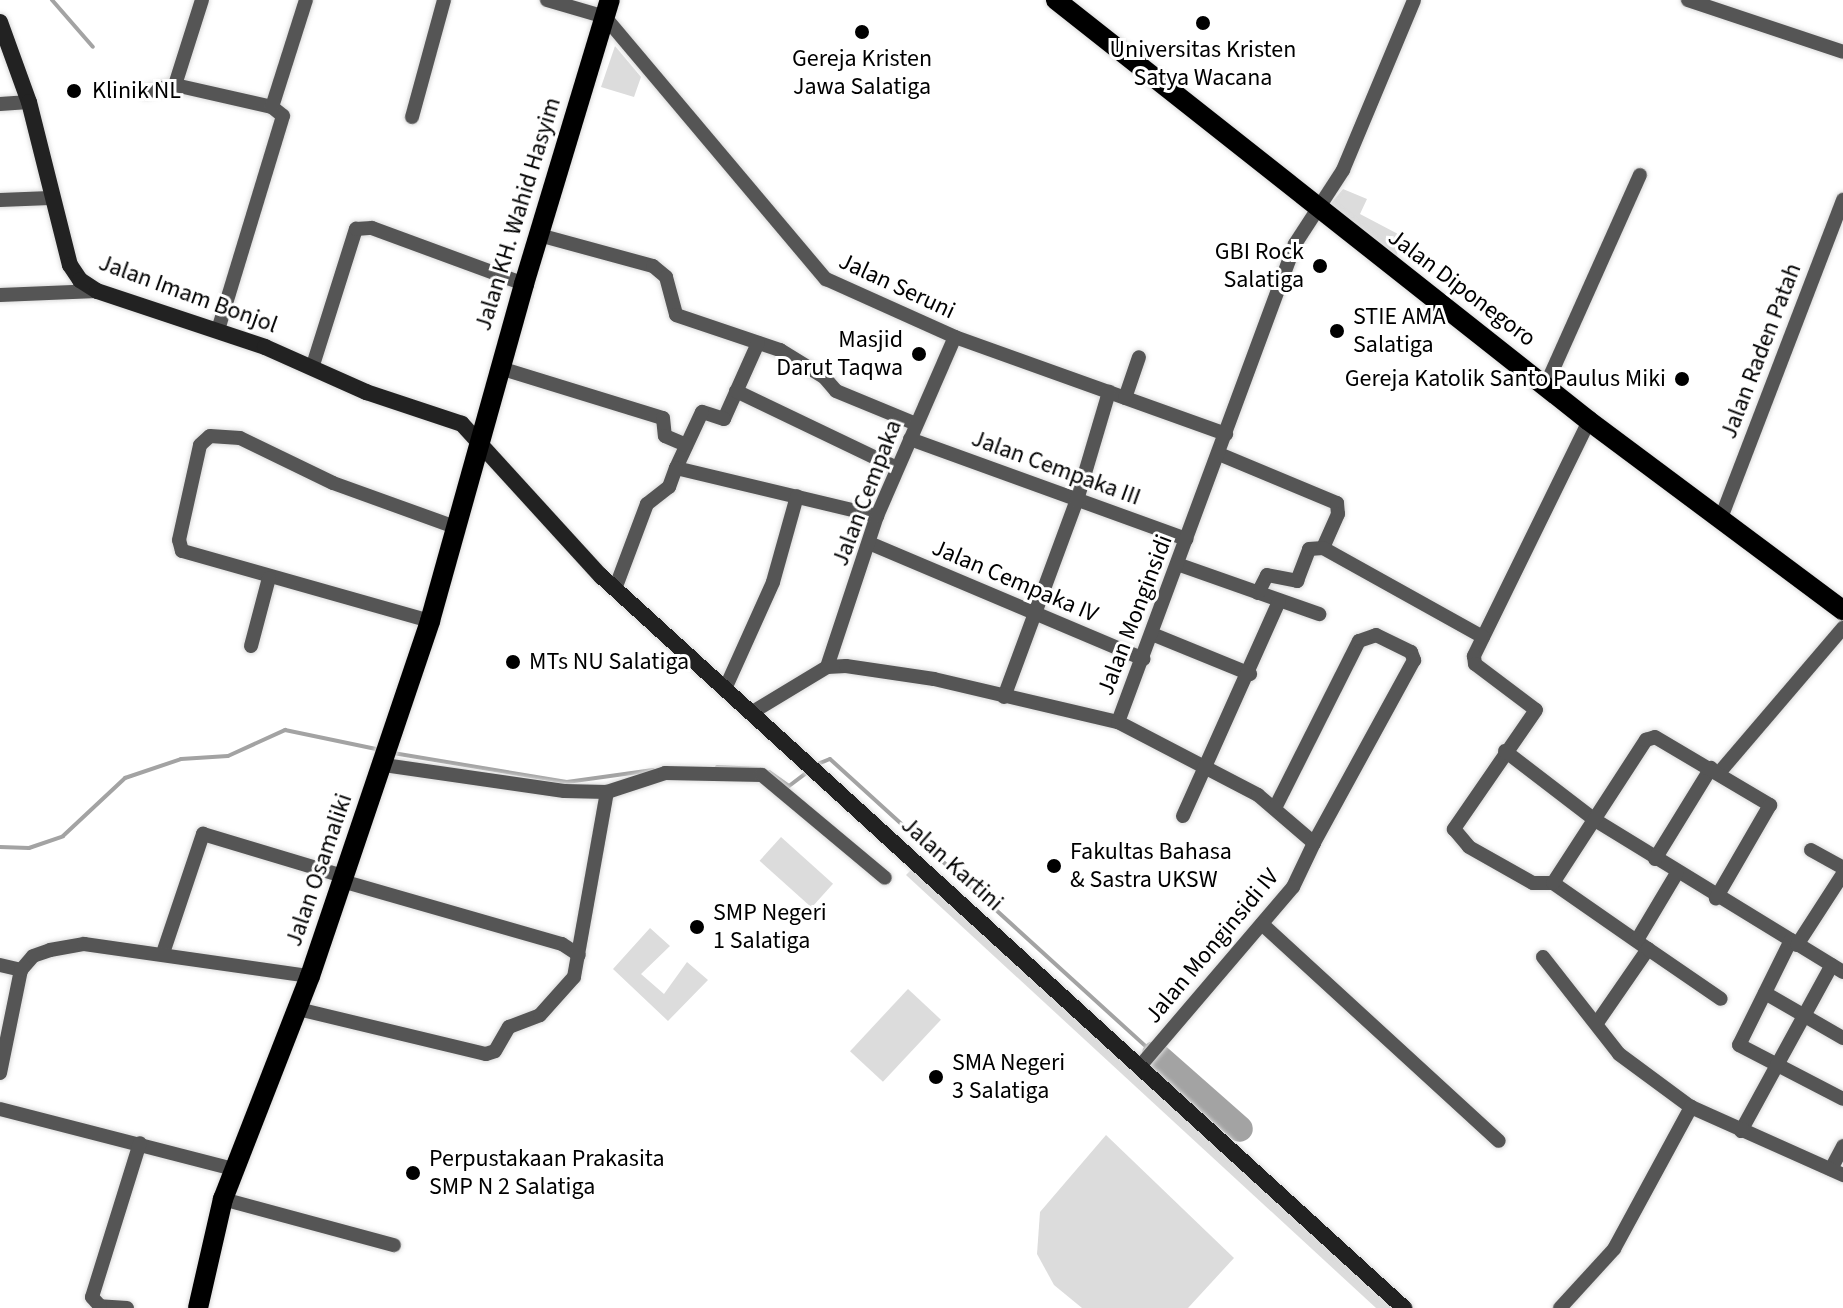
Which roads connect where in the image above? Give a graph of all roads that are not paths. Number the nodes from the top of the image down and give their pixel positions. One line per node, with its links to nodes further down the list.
1 (202, 0): 12 (street)
2 (306, 0): 16 (street)
3 (444, 0): 17 (street)
4 (547, 0): 9 (street)
5 (1056, 0): 22 (main road, Jalan Diponegoro)
6 (1414, 0): 22 (street, Jalan Monginsidi)
7 (1688, 0): 8 (street)
8 (1725, 6): 11 (street)
9 (607, 8): 23 (main road, Jalan KH. Wahid Hasyim); 28 (street, Jalan Seruni)
10 (0, 22): 14 (main road, Jalan Imam Bonjol)
11 (1843, 52)
12 (175, 85): 13 (street); 16 (street)
13 (146, 92)
14 (29, 102): 15 (street); 19 (main road, Jalan Imam Bonjol)
15 (0, 104)
16 (272, 107): 27 (street)
17 (412, 117)
18 (1640, 175): 33 (street)
19 (50, 198): 20 (street); 25 (main road, Jalan Imam Bonjol)
20 (0, 200)
21 (1843, 200): 49 (street, Jalan Raden Patah)
22 (1315, 208): 33 (main road, Jalan Diponegoro); 39 (street, Jalan Monginsidi)
23 (539, 235): 24 (main road, Jalan KH. Wahid Hasyim); 29 (street)
24 (524, 284): 31 (street); 32 (main road, Jalan KH. Wahid Hasyim)
25 (97, 291): 26 (street); 27 (main road, Jalan Imam Bonjol)
26 (0, 295)
27 (218, 330): 31 (main road, Jalan Imam Bonjol)
28 (955, 337): 35 (street, Jalan Seruni); 38 (street, Jalan Cempaka)
29 (758, 343): 34 (street); 38 (street)
30 (1139, 357): 36 (street)
31 (313, 365): 41 (main road, Jalan Imam Bonjol)
32 (500, 368): 41 (main road, Jalan KH. Wahid Hasyim); 42 (street)
33 (1546, 385): 37 (main road, Jalan Diponegoro)
34 (736, 391): 42 (street); 45 (street)
35 (1109, 392): 36 (street, Jalan Seruni); 47 (street)
36 (1125, 398): 39 (street, Jalan Seruni)
37 (1589, 421): 49 (main road, Jalan Diponegoro); 65 (street)
38 (916, 424): 40 (street, Jalan Cempaka)
39 (1226, 434): 43 (street, Jalan Monginsidi)
40 (910, 439): 45 (street, Jalan Cempaka); 47 (street, Jalan Cempaka III)
41 (480, 444): 50 (main road, Jalan Osamaliki); 56 (main road, Jalan Kartini)
42 (686, 445): 44 (street)
43 (1219, 454): 51 (street, Jalan Monginsidi); 53 (street)
44 (676, 468): 46 (street); 56 (street)
45 (897, 468): 48 (street, Jalan Cempaka)
46 (797, 496): 48 (street); 70 (street)
47 (1077, 500): 51 (street, Jalan Cempaka III); 60 (street)
48 (877, 516): 52 (street, Jalan Cempaka)
49 (1721, 518): 59 (main road, Jalan Diponegoro)
50 (458, 528): 55 (street); 62 (main road, Jalan Osamaliki)
51 (1187, 539): 54 (street, Jalan Monginsidi)
52 (869, 543): 60 (street, Jalan Cempaka IV); 68 (street, Jalan Cempaka)
53 (1323, 548): 57 (street); 65 (street)
54 (1177, 564): 57 (street); 64 (street, Jalan Monginsidi)
55 (269, 578): 62 (street); 66 (street)
56 (615, 589): 70 (main road, Jalan Kartini)
57 (1258, 593): 58 (street)
58 (1279, 601): 61 (street); 69 (street)
59 (1843, 610)
60 (1032, 612): 67 (street, Jalan Cempaka IV); 71 (street)
61 (1319, 614)
62 (430, 621): 75 (main road, Jalan Osamaliki)
63 (1843, 628): 77 (street)
64 (1152, 634): 67 (street, Jalan Monginsidi); 69 (street)
65 (1483, 637): 74 (street)
66 (251, 646)
67 (1144, 659): 73 (street, Jalan Monginsidi)
68 (827, 667): 71 (street, Jalan Monginsidi); 72 (street)
69 (1250, 674): 76 (street)
70 (725, 689): 72 (main road, Jalan Kartini)
71 (1004, 697): 73 (street, Jalan Monginsidi)
72 (751, 713): 108 (main road, Jalan Kartini)
73 (1118, 722): 76 (street)
74 (1505, 751): 81 (street); 89 (street)
75 (387, 757): 78 (street); 88 (main road, Jalan Osamaliki)
76 (1207, 765): 79 (street); 80 (street)
77 (1715, 770): 81 (street); 84 (street); 90 (street)
78 (607, 792): 87 (street); 95 (street)
79 (1275, 808): 82 (street); 82 (street, Jalan Monginsidi IV)
80 (1183, 816)
81 (1595, 820): 84 (street); 89 (street)
82 (1314, 843): 91 (street, Jalan Monginsidi IV)
83 (1811, 850): 85 (street)
84 (1655, 859): 86 (street)
85 (1843, 871): 92 (street)
86 (1677, 873): 90 (street); 93 (street)
87 (885, 878)
88 (343, 879): 94 (street); 95 (street); 100 (main road, Jalan Osamaliki)
89 (1553, 883): 93 (street)
90 (1716, 898): 92 (street)
91 (1262, 924): 108 (street, Jalan Monginsidi IV); 114 (street)
92 (1794, 942): 98 (street); 101 (street)
93 (1642, 944): 102 (street); 105 (street)
94 (163, 953): 99 (street); 100 (street)
95 (579, 955): 103 (street)
96 (1543, 957): 105 (street)
97 (0, 965): 99 (street)
98 (1838, 968): 104 (street)
99 (21, 970): 109 (street)
100 (310, 976): 103 (main road, Jalan Osamaliki)
101 (1765, 993): 104 (street); 107 (street)
102 (1721, 999)
103 (298, 1009): 117 (main road, Jalan Osamaliki)
104 (1804, 1015): 106 (street); 107 (street)
105 (1597, 1023): 111 (street)
106 (1843, 1038)
107 (1776, 1066): 110 (street); 113 (street)
108 (1139, 1067): 123 (main road, Jalan Kartini)
109 (0, 1073)
110 (1843, 1099)
111 (1691, 1107): 113 (street); 124 (street)
112 (0, 1109): 115 (street)
113 (1741, 1131): 118 (street)
114 (1499, 1141)
115 (140, 1143): 117 (street); 121 (street)
116 (1843, 1146): 118 (street)
117 (233, 1169): 119 (main road, Jalan Osamaliki)
118 (1837, 1172)
119 (223, 1199): 120 (street); 122 (main road, Jalan Osamaliki)
120 (394, 1245)
121 (127, 1308)
122 (199, 1308)
123 (1404, 1308)
124 (1560, 1308)

